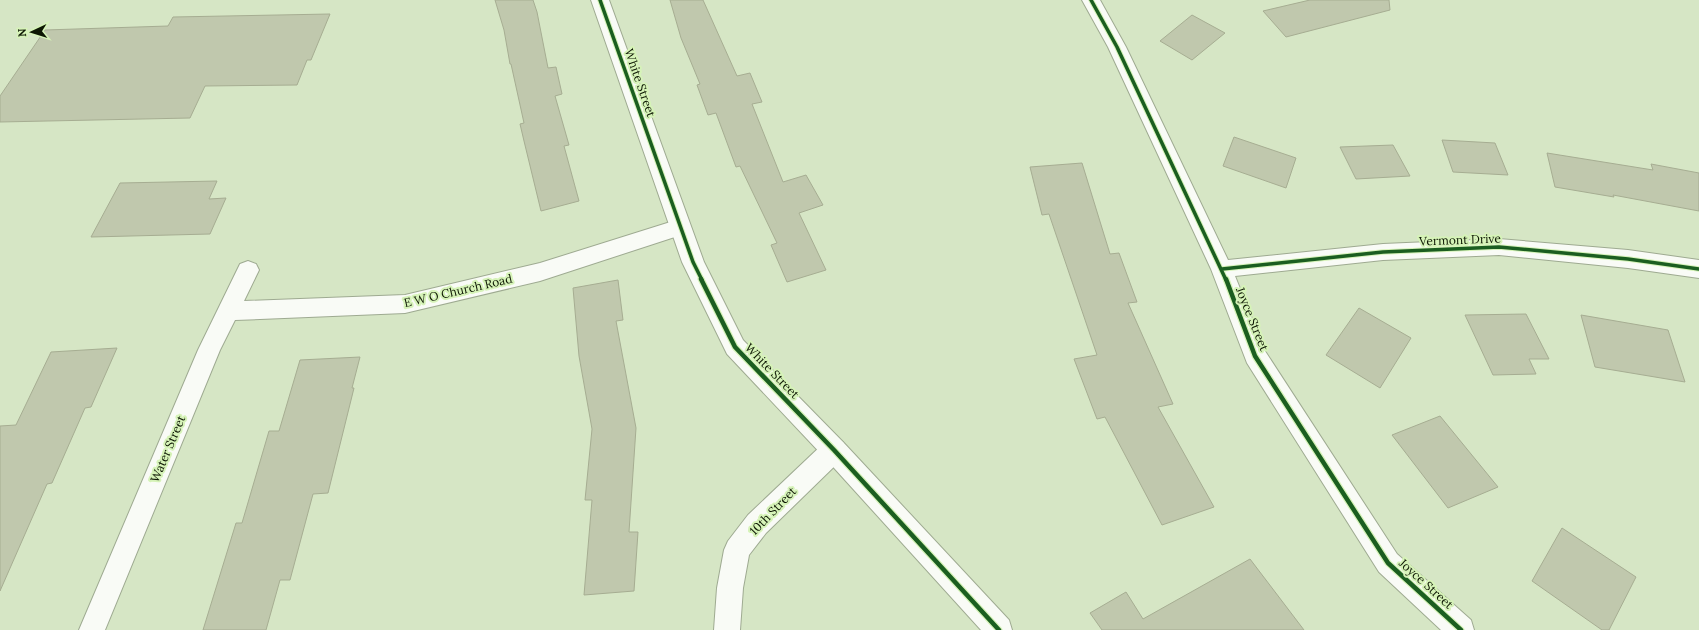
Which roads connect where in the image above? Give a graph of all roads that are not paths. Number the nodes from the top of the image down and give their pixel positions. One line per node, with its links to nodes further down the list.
1 (600, 0): 3 (street, White Street)
2 (1091, 0): 4 (street, Joyce Street)
3 (680, 227): 7 (street, E W O Church Road); 8 (street, White Street)
4 (1222, 269): 5 (street, Vermont Drive); 12 (street, Joyce Street)
5 (1699, 269)
6 (248, 270): 7 (street, Water Street)
7 (228, 311): 9 (street, Water Street)
8 (834, 450): 10 (street, 10th Street); 11 (street, White Street)
9 (92, 630)
10 (727, 630)
11 (999, 630)
12 (1462, 630)

